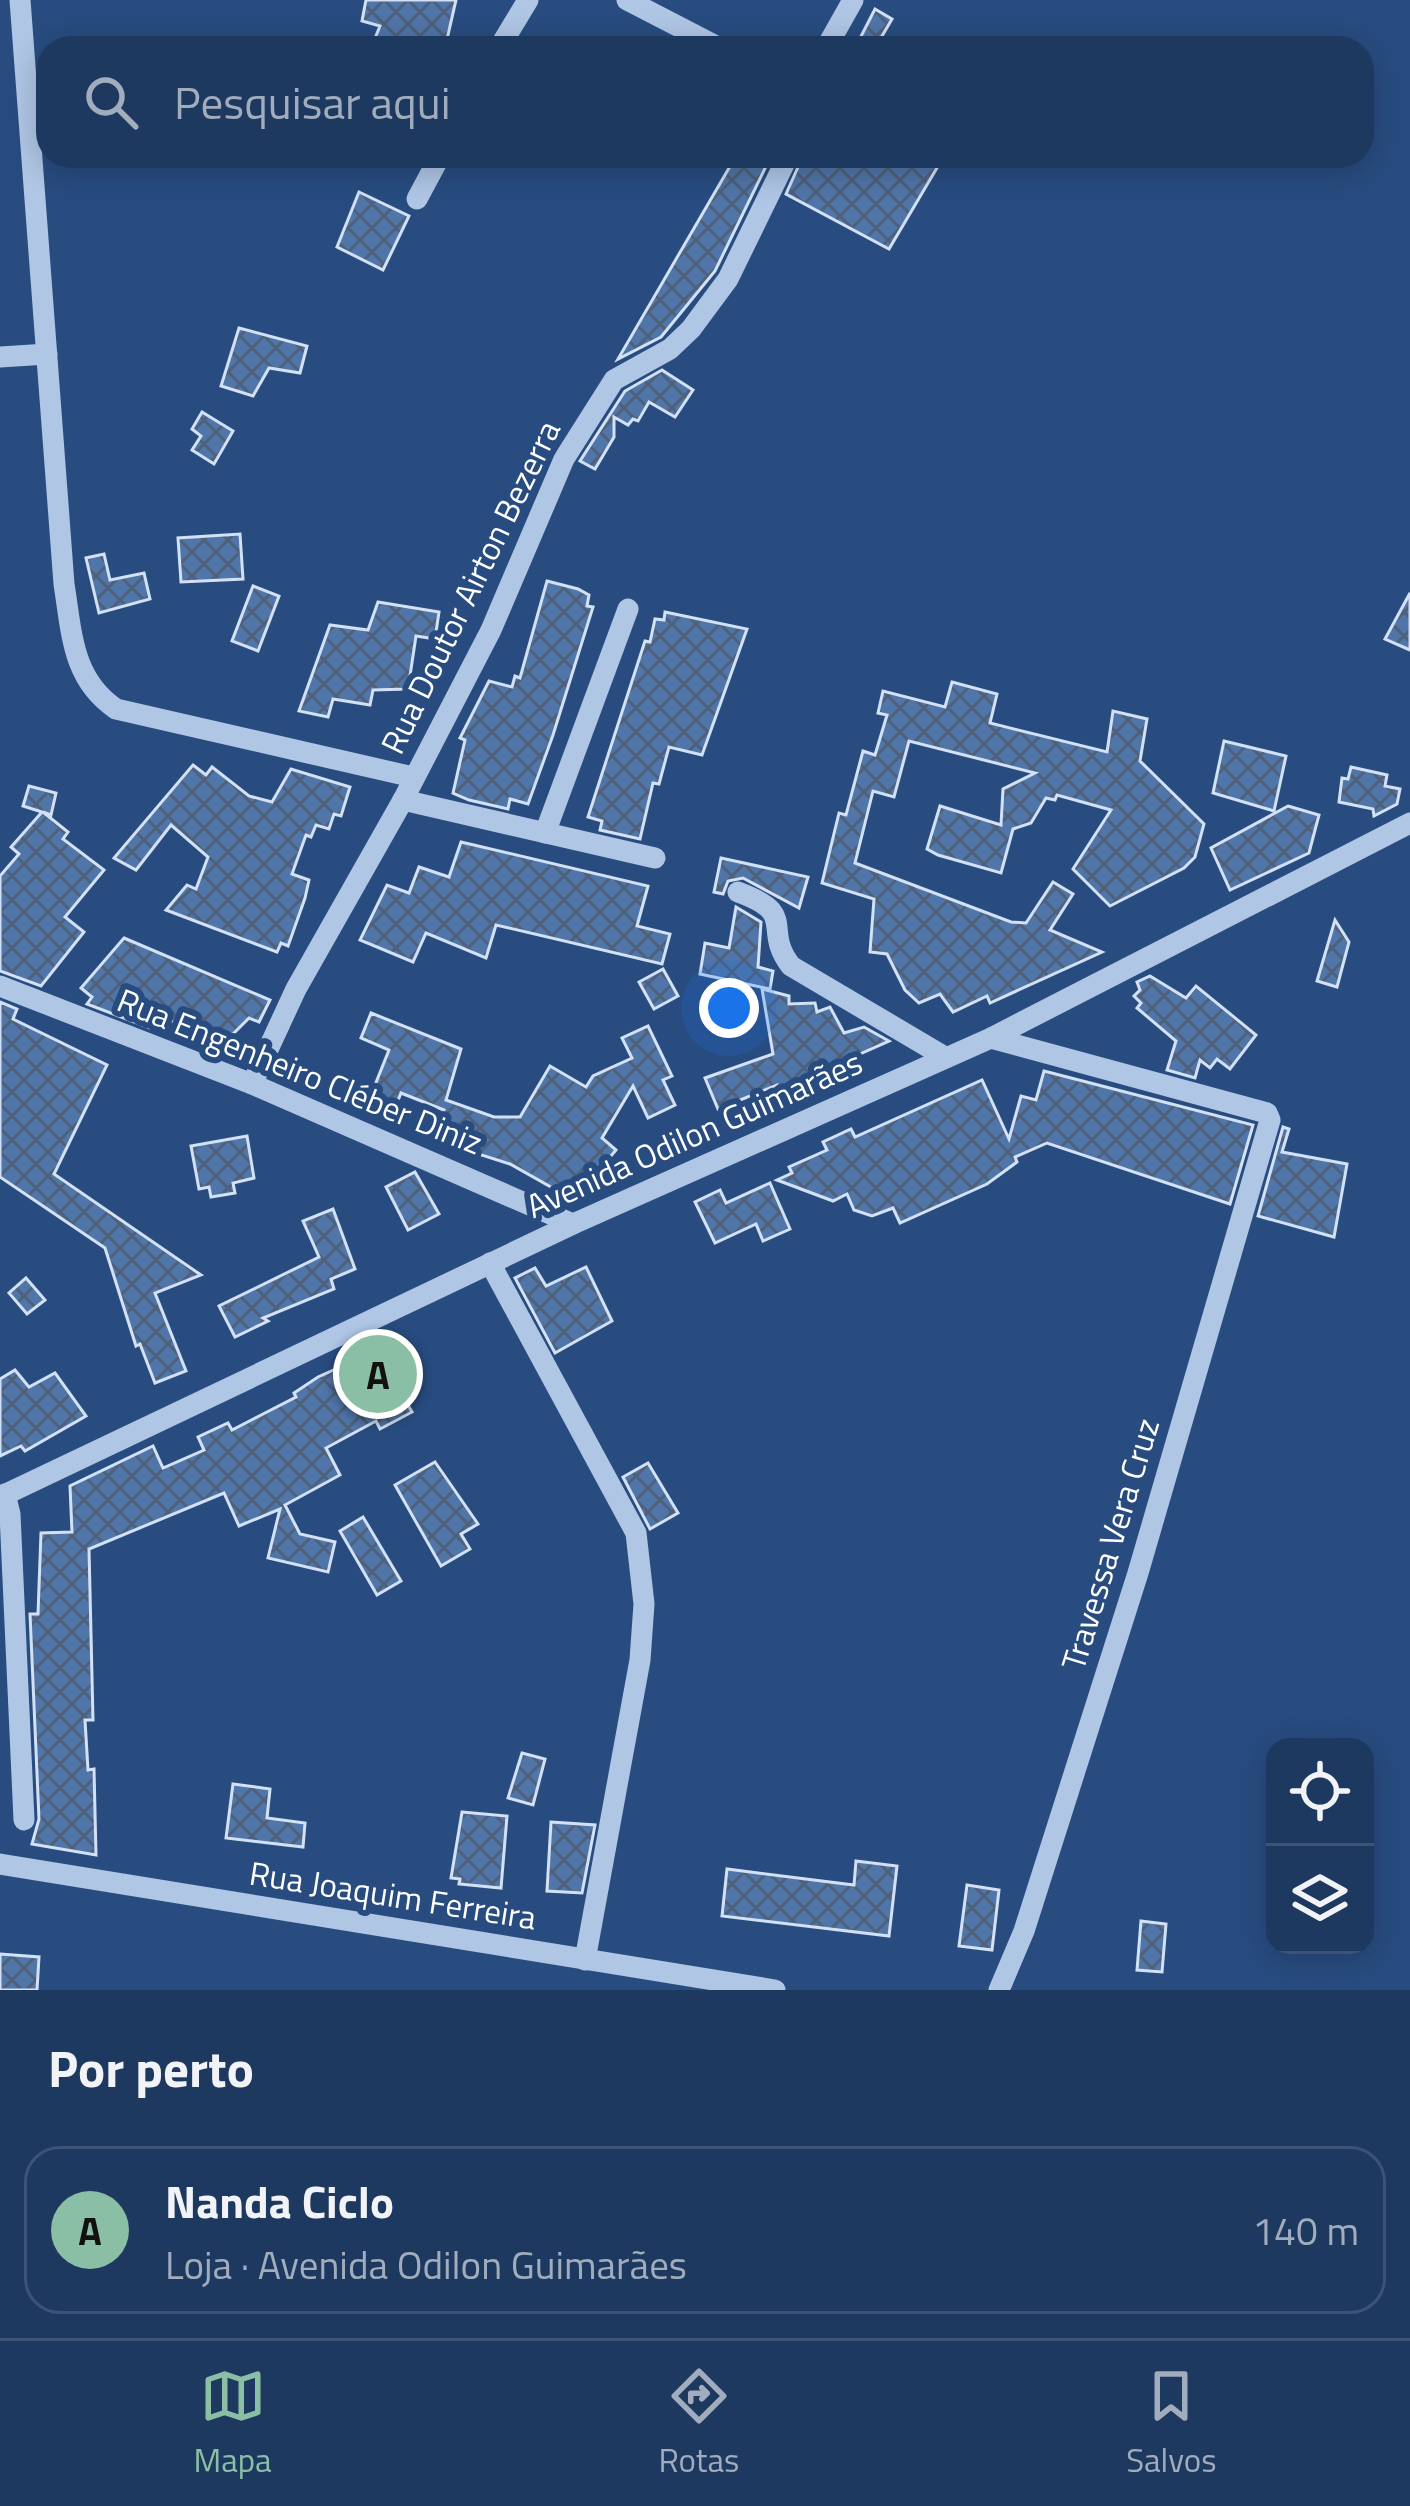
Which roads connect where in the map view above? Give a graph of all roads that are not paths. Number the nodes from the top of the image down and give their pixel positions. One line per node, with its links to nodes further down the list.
1 (20, 0): 11 (street)
2 (528, 0): 5 (street)
3 (627, 0): 6 (street)
4 (853, 0): 7 (street)
5 (506, 36)
6 (697, 36)
7 (833, 36)
8 (434, 168): 10 (street)
9 (782, 168): 14 (street, Rua Doutor Airton Bezerra)
10 (417, 199)
11 (47, 354): 12 (street); 14 (street)
12 (0, 357)
13 (628, 609): 17 (street)
14 (413, 777): 15 (street, Rua Doutor Airton Bezerra)
15 (403, 800): 17 (street); 23 (street, Rua Doutor Airton Bezerra)
16 (1410, 823): 21 (street, Avenida Odilon Guimarães)
17 (545, 833): 18 (street)
18 (656, 858)
19 (738, 892): 22 (street)
20 (0, 986): 23 (street, Rua Engenheiro Cléber Diniz)
21 (991, 1038): 22 (street, Avenida Odilon Guimarães); 31 (street, Travessa Vera Cruz)
22 (944, 1058): 24 (street, Avenida Odilon Guimarães)
23 (252, 1084): 24 (street, Rua Engenheiro Cléber Diniz)
24 (573, 1224): 25 (street, Avenida Odilon Guimarães)
25 (490, 1263): 26 (street, Avenida Odilon Guimarães); 29 (street)
26 (3, 1496): 27 (street)
27 (24, 1820)
28 (0, 1864): 29 (street, Rua Joaquim Ferreira)
29 (585, 1960): 30 (street, Rua Joaquim Ferreira)
30 (775, 1990)
31 (999, 1990)

